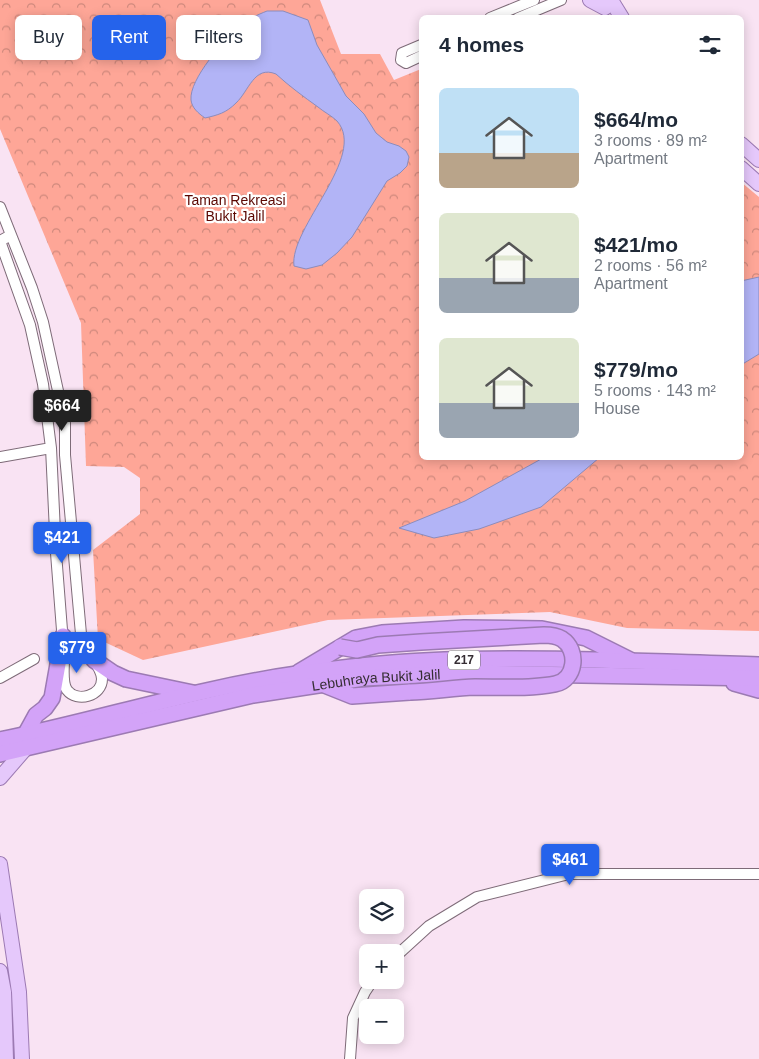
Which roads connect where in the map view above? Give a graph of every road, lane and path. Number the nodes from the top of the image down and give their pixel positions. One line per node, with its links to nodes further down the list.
1 (534, 0): 6 (street)
2 (561, 0): 7 (street)
3 (590, 0): 5 (main road)
4 (620, 0): 9 (main road)
5 (607, 6): 8 (main road)
6 (497, 15)
7 (525, 15)
8 (618, 15)
9 (630, 15)
10 (419, 46): 11 (street)
11 (419, 57)
12 (749, 172): 13 (main road)
13 (759, 184)
14 (0, 207): 15 (street)
15 (11, 235): 16 (street); 22 (street)
16 (0, 241): 17 (street)
17 (51, 448): 18 (street); 19 (street)
18 (0, 457)
19 (63, 636): 22 (street); 33 (highway)
20 (340, 647): 23 (highway); 25 (highway); 29 (highway, bridge)
21 (34, 659): 27 (street)
22 (94, 660): 31 (highway)
23 (634, 661): 24 (highway, Lebuhraya Bukit Jalil / 217); 25 (highway, Lebuhraya Bukit Jalil / 217)
24 (759, 665)
25 (295, 674): 31 (highway, Lebuhraya Bukit Jalil / 217)
26 (712, 677): 28 (highway, Lebuhraya Bukit Jalil / 217); 29 (highway, Lebuhraya Bukit Jalil / 217); 30 (highway)
27 (0, 678)
28 (759, 678)
29 (320, 684): 33 (highway, Lebuhraya Bukit Jalil / 217)
30 (759, 690)
31 (197, 694): 33 (highway, Lebuhraya Bukit Jalil / 217)
32 (0, 740): 33 (highway, Lebuhraya Bukit Jalil / 217)
33 (26, 742): 34 (highway, Lebuhraya Bukit Jalil / 217); 35 (main road)
34 (0, 754)
35 (0, 778)
36 (0, 864): 42 (main road)
37 (759, 874): 38 (street)
38 (404, 948)
39 (0, 971): 41 (main road)
40 (367, 989): 43 (street)
41 (6, 1059)
42 (22, 1059)
43 (350, 1059)

